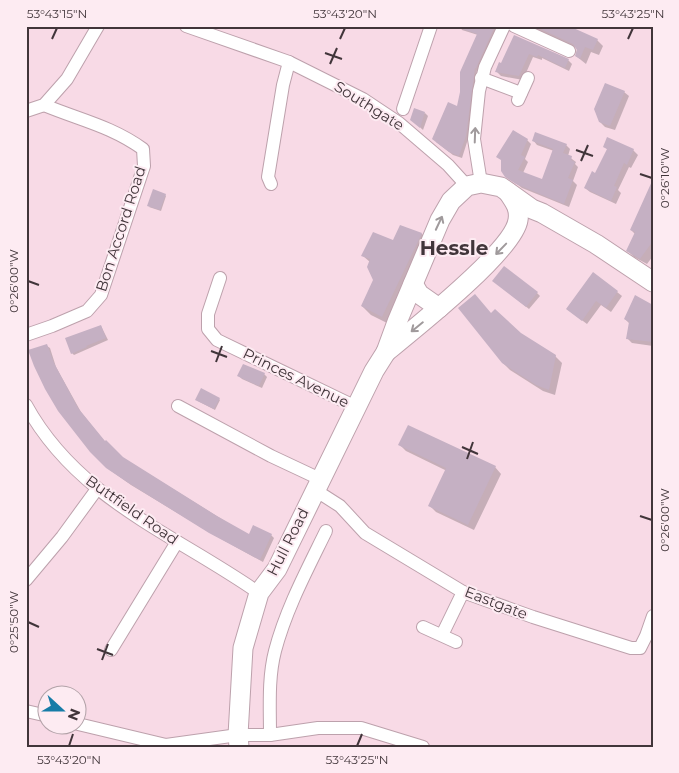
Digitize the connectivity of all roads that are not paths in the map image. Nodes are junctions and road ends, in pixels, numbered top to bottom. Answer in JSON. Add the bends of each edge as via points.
{"nodes":[{"id":1,"x":98,"y":26,"type":"edge"},
{"id":2,"x":186,"y":26,"type":"edge"},
{"id":3,"x":431,"y":26,"type":"edge"},
{"id":4,"x":504,"y":26,"type":"edge"},
{"id":5,"x":514,"y":26,"type":"edge"},
{"id":6,"x":569,"y":51,"type":"dead end"},
{"id":7,"x":290,"y":62,"type":"junction"},
{"id":8,"x":481,"y":78,"type":"junction"},
{"id":9,"x":528,"y":78,"type":"dead end"},
{"id":10,"x":44,"y":105,"type":"junction"},
{"id":11,"x":403,"y":109,"type":"dead end"},
{"id":12,"x":26,"y":111,"type":"edge"},
{"id":13,"x":271,"y":184,"type":"dead end"},
{"id":14,"x":474,"y":184,"type":"junction"},
{"id":15,"x":525,"y":215,"type":"junction"},
{"id":16,"x":220,"y":278,"type":"dead end"},
{"id":17,"x":653,"y":282,"type":"edge"},
{"id":18,"x":413,"y":284,"type":"junction"},
{"id":19,"x":440,"y":308,"type":"junction"},
{"id":20,"x":26,"y":335,"type":"edge"},
{"id":21,"x":386,"y":352,"type":"junction"},
{"id":22,"x":26,"y":405,"type":"edge"},
{"id":23,"x":178,"y":406,"type":"dead end"},
{"id":24,"x":356,"y":407,"type":"junction"},
{"id":25,"x":317,"y":485,"type":"junction"},
{"id":26,"x":97,"y":489,"type":"junction"},
{"id":27,"x":326,"y":530,"type":"dead end"},
{"id":28,"x":177,"y":542,"type":"junction"},
{"id":29,"x":26,"y":580,"type":"edge"},
{"id":30,"x":463,"y":592,"type":"junction"},
{"id":31,"x":260,"y":593,"type":"junction"},
{"id":32,"x":653,"y":616,"type":"edge"},
{"id":33,"x":423,"y":626,"type":"dead end"},
{"id":34,"x":442,"y":635,"type":"junction"},
{"id":35,"x":456,"y":642,"type":"dead end"},
{"id":36,"x":111,"y":650,"type":"dead end"},
{"id":37,"x":88,"y":726,"type":"edge"},
{"id":38,"x":270,"y":735,"type":"junction"},
{"id":39,"x":238,"y":741,"type":"edge"},
{"id":40,"x":422,"y":747,"type":"edge"}],
"edges":[{"from":1,"to":10,"type":"street","via":[[67,79]]},
{"from":2,"to":7,"type":"street","name":"Southgate"},
{"from":3,"to":11,"type":"street"},
{"from":4,"to":8,"type":"street"},
{"from":5,"to":6,"type":"street"},
{"from":7,"to":13,"type":"street","via":[[283,85],[268,177]]},
{"from":7,"to":14,"type":"street","name":"Southgate","via":[[363,99],[399,123]]},
{"from":8,"to":9,"type":"street","via":[[519,97]]},
{"from":14,"to":8,"type":"street","one_way":true,"via":[[474,139]]},
{"from":10,"to":12,"type":"street"},
{"from":10,"to":20,"type":"street","name":"Bon Accord Road","via":[[107,128],[132,141],[143,149],[144,166],[101,294],[87,311]]},
{"from":14,"to":15,"type":"street","via":[[501,187],[508,191]]},
{"from":18,"to":14,"type":"street","one_way":true,"via":[[451,201]]},
{"from":15,"to":17,"type":"street","via":[[542,213]]},
{"from":15,"to":19,"type":"street","one_way":true,"via":[[507,242]]},
{"from":16,"to":24,"type":"street","name":"Princes Avenue","via":[[208,314],[208,329],[216,340]]},
{"from":18,"to":19,"type":"street","via":[[419,294]]},
{"from":18,"to":21,"type":"street"},
{"from":19,"to":21,"type":"street","one_way":true},
{"from":21,"to":24,"type":"street","name":"Hull Road"},
{"from":22,"to":26,"type":"street","name":"Buttfield Road","via":[[60,453]]},
{"from":23,"to":25,"type":"street","name":"Eastgate"},
{"from":24,"to":25,"type":"street","name":"Hull Road"},
{"from":25,"to":30,"type":"street","name":"Eastgate","via":[[365,533]]},
{"from":25,"to":31,"type":"street","name":"Hull Road","via":[[277,569]]},
{"from":26,"to":28,"type":"street","name":"Buttfield Road"},
{"from":26,"to":29,"type":"street"},
{"from":27,"to":38,"type":"street","via":[[286,613],[274,653],[269,692]]},
{"from":28,"to":31,"type":"street","name":"Buttfield Road"},
{"from":28,"to":36,"type":"street"},
{"from":30,"to":32,"type":"street","name":"Eastgate","via":[[631,648],[640,648]]},
{"from":30,"to":34,"type":"street"},
{"from":31,"to":39,"type":"street","name":"Hull Road","via":[[243,648]]},
{"from":33,"to":34,"type":"street"},
{"from":34,"to":35,"type":"street"},
{"from":37,"to":39,"type":"street","via":[[166,745]]},
{"from":38,"to":39,"type":"street"},
{"from":38,"to":40,"type":"street","via":[[318,728],[361,728]]}]}
